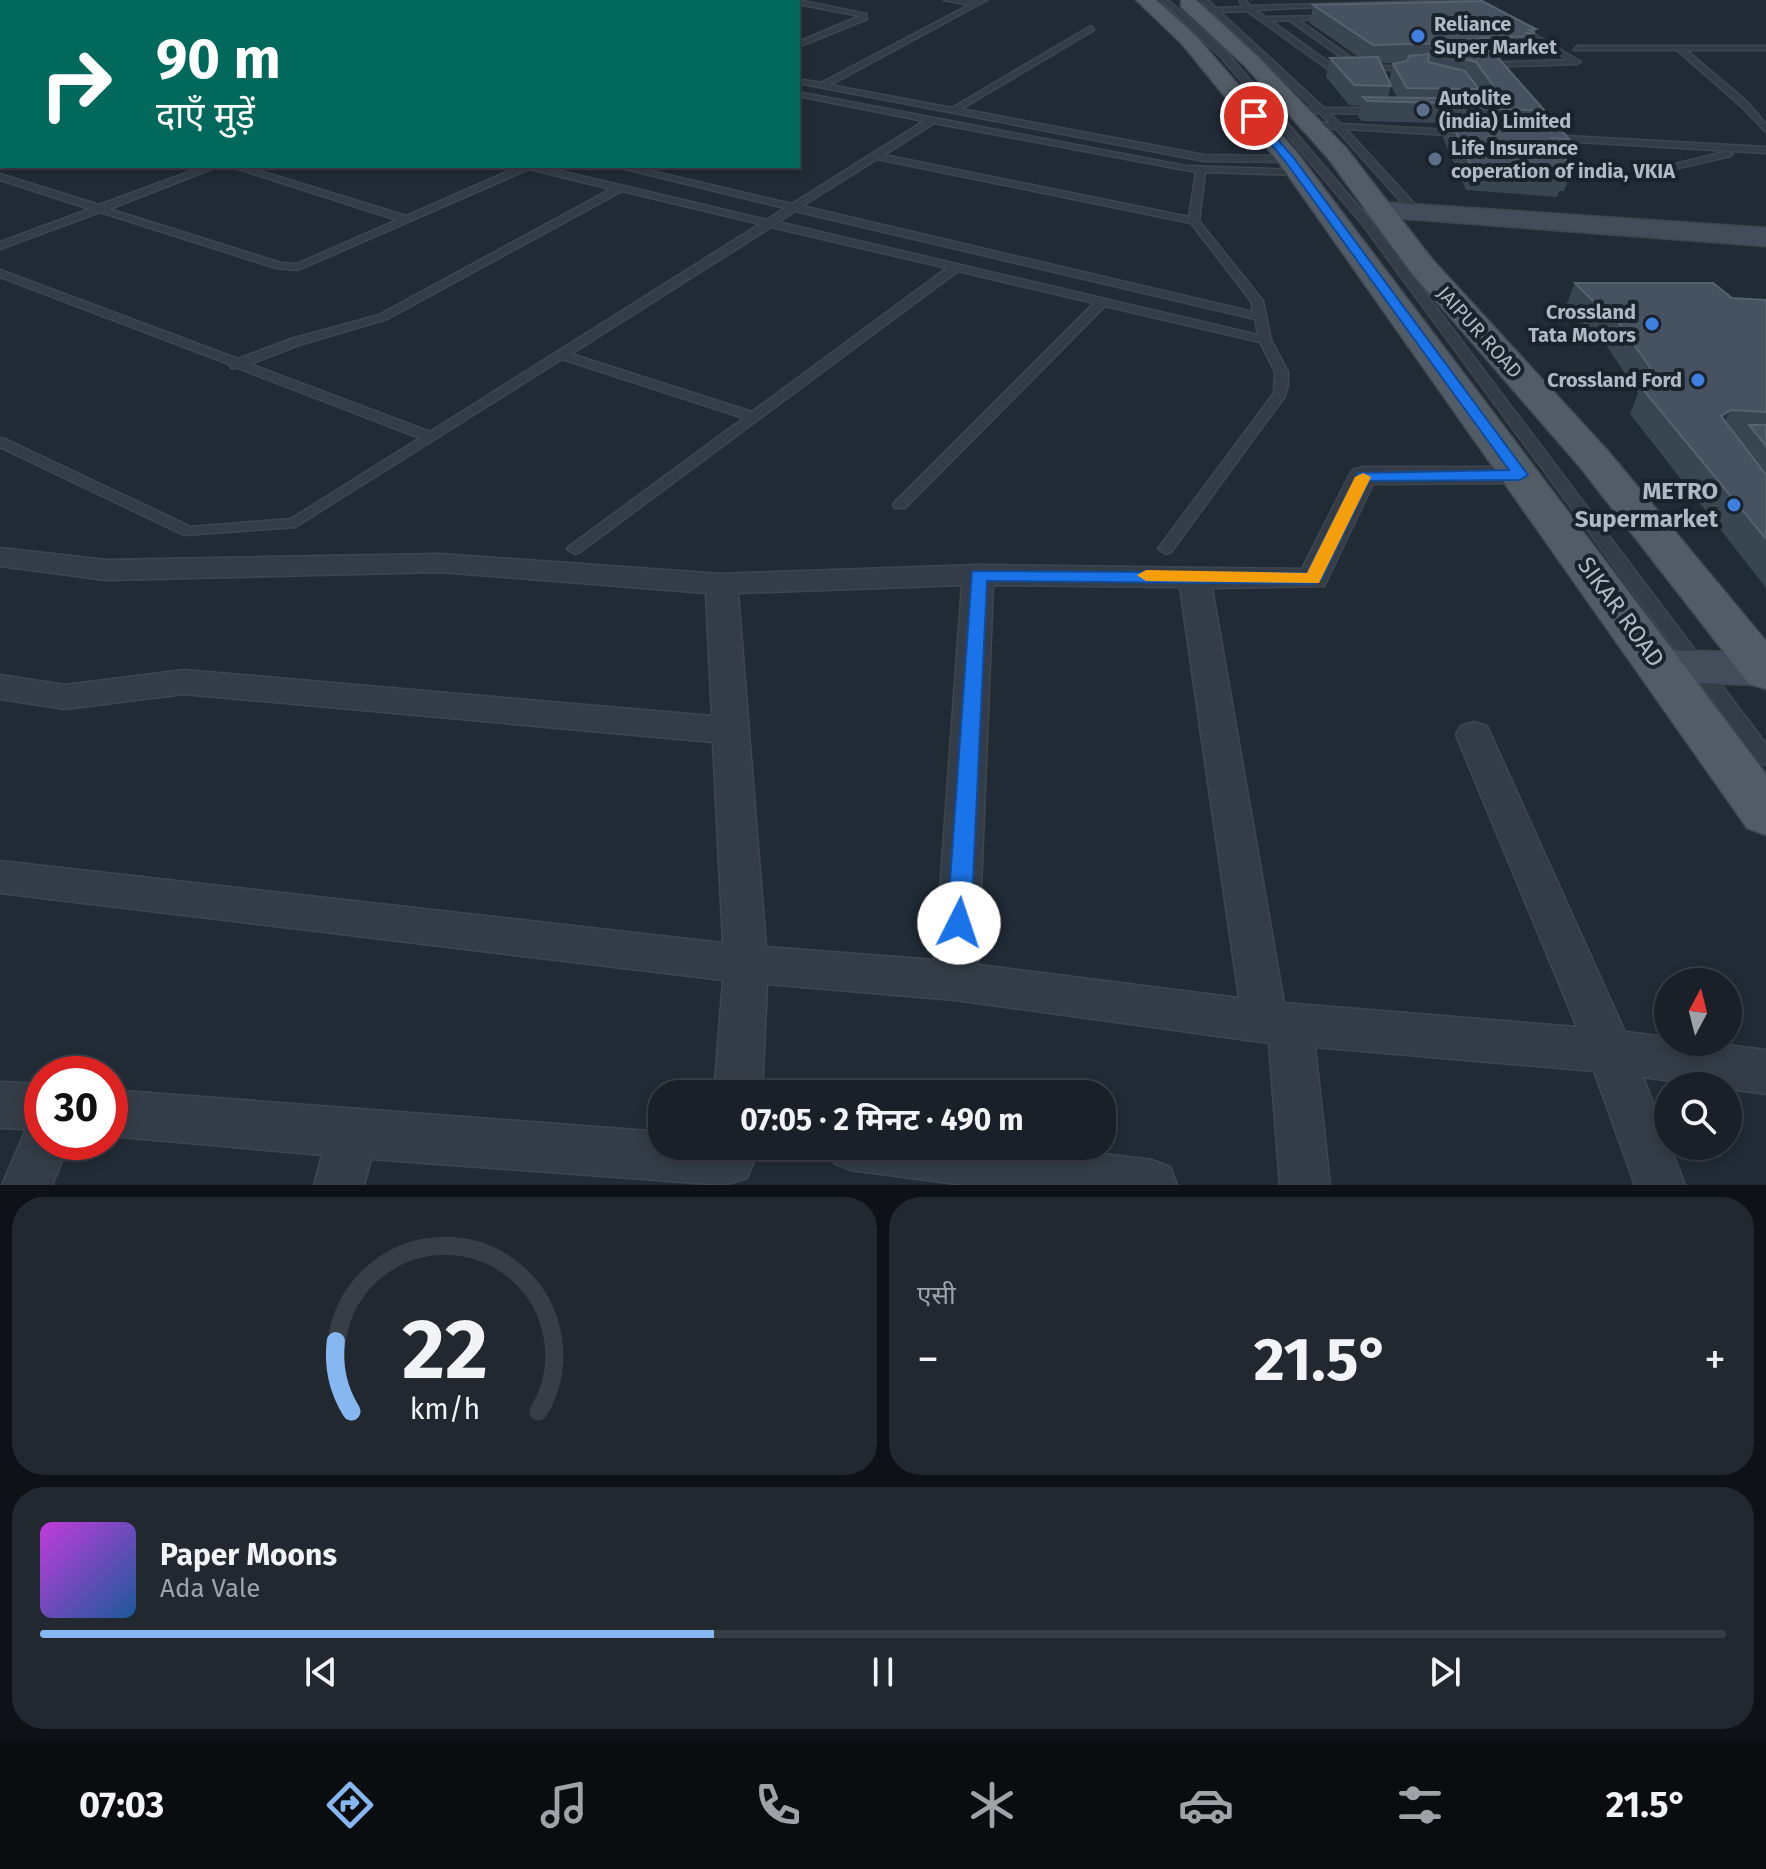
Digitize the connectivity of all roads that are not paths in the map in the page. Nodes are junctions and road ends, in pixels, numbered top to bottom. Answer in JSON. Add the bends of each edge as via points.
{"nodes":[{"id":1,"x":947,"y":0,"type":"edge"},
{"id":2,"x":1145,"y":0,"type":"edge"},
{"id":3,"x":1164,"y":0,"type":"edge"},
{"id":4,"x":1242,"y":0,"type":"edge"},
{"id":5,"x":1467,"y":0,"type":"edge"},
{"id":6,"x":800,"y":2,"type":"edge"},
{"id":7,"x":980,"y":2,"type":"edge"},
{"id":8,"x":1199,"y":5,"type":"edge"},
{"id":9,"x":1478,"y":6,"type":"edge"},
{"id":10,"x":1248,"y":8,"type":"junction"},
{"id":11,"x":1336,"y":17,"type":"edge"},
{"id":12,"x":1290,"y":18,"type":"junction"},
{"id":13,"x":1265,"y":19,"type":"junction"},
{"id":14,"x":1501,"y":19,"type":"edge"},
{"id":15,"x":1091,"y":28,"type":"dead end"},
{"id":16,"x":800,"y":38,"type":"edge"},
{"id":17,"x":809,"y":40,"type":"junction"},
{"id":18,"x":800,"y":44,"type":"edge"},
{"id":19,"x":1577,"y":48,"type":"dead end"},
{"id":20,"x":1679,"y":48,"type":"junction"},
{"id":21,"x":1766,"y":48,"type":"edge"},
{"id":22,"x":1470,"y":65,"type":"edge"},
{"id":23,"x":1363,"y":69,"type":"junction"},
{"id":24,"x":1379,"y":79,"type":"edge"},
{"id":25,"x":800,"y":81,"type":"edge"},
{"id":26,"x":821,"y":85,"type":"junction"},
{"id":27,"x":800,"y":95,"type":"edge"},
{"id":28,"x":800,"y":95,"type":"edge"},
{"id":29,"x":954,"y":110,"type":"junction"},
{"id":30,"x":1397,"y":112,"type":"edge"},
{"id":31,"x":1317,"y":118,"type":"junction"},
{"id":32,"x":932,"y":120,"type":"junction"},
{"id":33,"x":1766,"y":129,"type":"edge"},
{"id":34,"x":1473,"y":133,"type":"edge"},
{"id":35,"x":1535,"y":137,"type":"edge"},
{"id":36,"x":1753,"y":149,"type":"junction"},
{"id":37,"x":1766,"y":150,"type":"edge"},
{"id":38,"x":877,"y":156,"type":"junction"},
{"id":39,"x":1293,"y":166,"type":"junction"},
{"id":40,"x":209,"y":168,"type":"edge"},
{"id":41,"x":240,"y":168,"type":"edge"},
{"id":42,"x":523,"y":168,"type":"edge"},
{"id":43,"x":536,"y":168,"type":"edge"},
{"id":44,"x":627,"y":168,"type":"edge"},
{"id":45,"x":658,"y":168,"type":"edge"},
{"id":46,"x":1201,"y":170,"type":"junction"},
{"id":47,"x":1652,"y":171,"type":"dead end"},
{"id":48,"x":648,"y":173,"type":"junction"},
{"id":49,"x":0,"y":177,"type":"edge"},
{"id":50,"x":619,"y":188,"type":"junction"},
{"id":51,"x":794,"y":207,"type":"junction"},
{"id":52,"x":104,"y":208,"type":"junction"},
{"id":53,"x":1379,"y":210,"type":"junction"},
{"id":54,"x":1416,"y":212,"type":"junction"},
{"id":55,"x":406,"y":219,"type":"junction"},
{"id":56,"x":1194,"y":221,"type":"junction"},
{"id":57,"x":768,"y":224,"type":"junction"},
{"id":58,"x":1766,"y":237,"type":"edge"},
{"id":59,"x":0,"y":246,"type":"edge"},
{"id":60,"x":955,"y":268,"type":"junction"},
{"id":61,"x":0,"y":273,"type":"edge"},
{"id":62,"x":1101,"y":303,"type":"junction"},
{"id":63,"x":1260,"y":317,"type":"junction"},
{"id":64,"x":1264,"y":339,"type":"junction"},
{"id":65,"x":562,"y":355,"type":"junction"},
{"id":66,"x":235,"y":365,"type":"junction"},
{"id":67,"x":752,"y":416,"type":"junction"},
{"id":68,"x":431,"y":437,"type":"junction"},
{"id":69,"x":0,"y":442,"type":"edge"},
{"id":70,"x":1520,"y":475,"type":"junction"},
{"id":71,"x":900,"y":505,"type":"dead end"},
{"id":72,"x":575,"y":549,"type":"dead end"},
{"id":73,"x":1166,"y":549,"type":"dead end"},
{"id":74,"x":0,"y":557,"type":"edge"},
{"id":75,"x":978,"y":575,"type":"junction"},
{"id":76,"x":1194,"y":576,"type":"junction"},
{"id":77,"x":721,"y":584,"type":"junction"},
{"id":78,"x":1679,"y":666,"type":"junction"},
{"id":79,"x":1765,"y":670,"type":"edge"},
{"id":80,"x":0,"y":687,"type":"edge"},
{"id":81,"x":732,"y":731,"type":"junction"},
{"id":82,"x":1474,"y":735,"type":"dead end"},
{"id":83,"x":1766,"y":758,"type":"edge"},
{"id":84,"x":1766,"y":814,"type":"edge"},
{"id":85,"x":0,"y":877,"type":"edge"},
{"id":86,"x":746,"y":964,"type":"junction"},
{"id":87,"x":955,"y":981,"type":"junction"},
{"id":88,"x":1278,"y":1022,"type":"junction"},
{"id":89,"x":1610,"y":1051,"type":"junction"},
{"id":90,"x":1766,"y":1072,"type":"edge"},
{"id":91,"x":739,"y":1080,"type":"edge"},
{"id":92,"x":0,"y":1105,"type":"edge"},
{"id":93,"x":24,"y":1106,"type":"edge"},
{"id":94,"x":128,"y":1115,"type":"edge"},
{"id":95,"x":353,"y":1134,"type":"junction"},
{"id":96,"x":37,"y":1160,"type":"edge"},
{"id":97,"x":959,"y":1160,"type":"edge"},
{"id":98,"x":730,"y":1164,"type":"edge"},
{"id":99,"x":27,"y":1185,"type":"edge"},
{"id":100,"x":339,"y":1185,"type":"edge"},
{"id":101,"x":1152,"y":1185,"type":"edge"},
{"id":102,"x":1305,"y":1185,"type":"edge"},
{"id":103,"x":1660,"y":1185,"type":"edge"}],
"edges":[{"from":1,"to":7,"type":"lane"},
{"from":2,"to":39,"type":"main road","name":"SIKAR ROAD","via":[[1189,40]]},
{"from":3,"to":78,"type":"lane","via":[[1224,55],[1367,223]]},
{"from":4,"to":10,"type":"lane"},
{"from":5,"to":9,"type":"lane"},
{"from":5,"to":10,"type":"lane"},
{"from":6,"to":17,"type":"lane","via":[[864,15]]},
{"from":7,"to":26,"type":"lane"},
{"from":8,"to":10,"type":"lane"},
{"from":8,"to":31,"type":"main road","name":"JAIPUR ROAD","via":[[1252,62]]},
{"from":10,"to":13,"type":"lane"},
{"from":11,"to":12,"type":"lane"},
{"from":12,"to":13,"type":"lane"},
{"from":12,"to":23,"type":"lane"},
{"from":13,"to":23,"type":"lane","via":[[1335,70]]},
{"from":14,"to":22,"type":"lane","via":[[1577,62]]},
{"from":15,"to":29,"type":"lane"},
{"from":16,"to":17,"type":"lane"},
{"from":17,"to":18,"type":"lane"},
{"from":19,"to":20,"type":"lane"},
{"from":20,"to":21,"type":"lane"},
{"from":20,"to":33,"type":"lane"},
{"from":23,"to":24,"type":"lane","via":[[1421,71]]},
{"from":25,"to":26,"type":"lane"},
{"from":26,"to":27,"type":"lane"},
{"from":26,"to":29,"type":"lane"},
{"from":28,"to":32,"type":"lane"},
{"from":29,"to":39,"type":"lane","via":[[1204,158]]},
{"from":30,"to":31,"type":"lane"},
{"from":31,"to":34,"type":"lane"},
{"from":31,"to":53,"type":"main road","name":"JAIPUR ROAD"},
{"from":31,"to":54,"type":"lane"},
{"from":32,"to":38,"type":"lane"},
{"from":32,"to":46,"type":"lane"},
{"from":35,"to":36,"type":"lane"},
{"from":36,"to":37,"type":"lane"},
{"from":36,"to":47,"type":"lane"},
{"from":38,"to":51,"type":"lane"},
{"from":38,"to":56,"type":"lane"},
{"from":39,"to":46,"type":"lane"},
{"from":39,"to":70,"type":"main road","name":"SIKAR ROAD"},
{"from":40,"to":52,"type":"lane"},
{"from":41,"to":55,"type":"lane"},
{"from":42,"to":55,"type":"lane"},
{"from":43,"to":50,"type":"lane"},
{"from":44,"to":48,"type":"lane"},
{"from":45,"to":48,"type":"lane"},
{"from":46,"to":56,"type":"lane"},
{"from":48,"to":50,"type":"lane"},
{"from":48,"to":51,"type":"lane"},
{"from":49,"to":52,"type":"lane"},
{"from":50,"to":57,"type":"lane"},
{"from":50,"to":66,"type":"lane","via":[[383,317]]},
{"from":51,"to":57,"type":"lane"},
{"from":51,"to":63,"type":"lane"},
{"from":52,"to":55,"type":"lane","via":[[291,268]]},
{"from":52,"to":59,"type":"lane"},
{"from":53,"to":54,"type":"street"},
{"from":53,"to":79,"type":"main road","name":"JAIPUR ROAD","via":[[1421,265],[1594,459]]},
{"from":54,"to":58,"type":"street"},
{"from":56,"to":63,"type":"lane","via":[[1257,301]]},
{"from":57,"to":60,"type":"lane"},
{"from":57,"to":65,"type":"lane"},
{"from":60,"to":62,"type":"lane"},
{"from":60,"to":67,"type":"lane"},
{"from":61,"to":66,"type":"lane"},
{"from":62,"to":64,"type":"lane"},
{"from":62,"to":71,"type":"lane"},
{"from":63,"to":64,"type":"lane"},
{"from":64,"to":73,"type":"lane","via":[[1285,381],[1280,393]]},
{"from":65,"to":67,"type":"lane"},
{"from":65,"to":68,"type":"lane"},
{"from":66,"to":68,"type":"lane"},
{"from":67,"to":72,"type":"lane"},
{"from":68,"to":69,"type":"lane","via":[[295,523],[189,532]]},
{"from":70,"to":76,"type":"street","via":[[1363,476],[1313,579]]},
{"from":70,"to":78,"type":"main road","name":"SIKAR ROAD"},
{"from":74,"to":77,"type":"street","via":[[106,570],[440,563]]},
{"from":75,"to":76,"type":"street"},
{"from":75,"to":77,"type":"street"},
{"from":75,"to":87,"type":"street"},
{"from":76,"to":88,"type":"street"},
{"from":77,"to":81,"type":"street"},
{"from":78,"to":79,"type":"street"},
{"from":78,"to":83,"type":"lane"},
{"from":78,"to":84,"type":"main road","name":"SIKAR ROAD"},
{"from":80,"to":81,"type":"street","via":[[65,697],[184,682]]},
{"from":81,"to":86,"type":"street"},
{"from":82,"to":89,"type":"street"},
{"from":85,"to":86,"type":"street"},
{"from":86,"to":87,"type":"street"},
{"from":86,"to":91,"type":"street"},
{"from":87,"to":88,"type":"street"},
{"from":88,"to":89,"type":"street"},
{"from":88,"to":102,"type":"street"},
{"from":89,"to":90,"type":"street"},
{"from":89,"to":103,"type":"street"},
{"from":92,"to":93,"type":"street"},
{"from":94,"to":95,"type":"street"},
{"from":95,"to":98,"type":"street"},
{"from":95,"to":100,"type":"street"},
{"from":96,"to":99,"type":"street"},
{"from":97,"to":101,"type":"street"}]}
